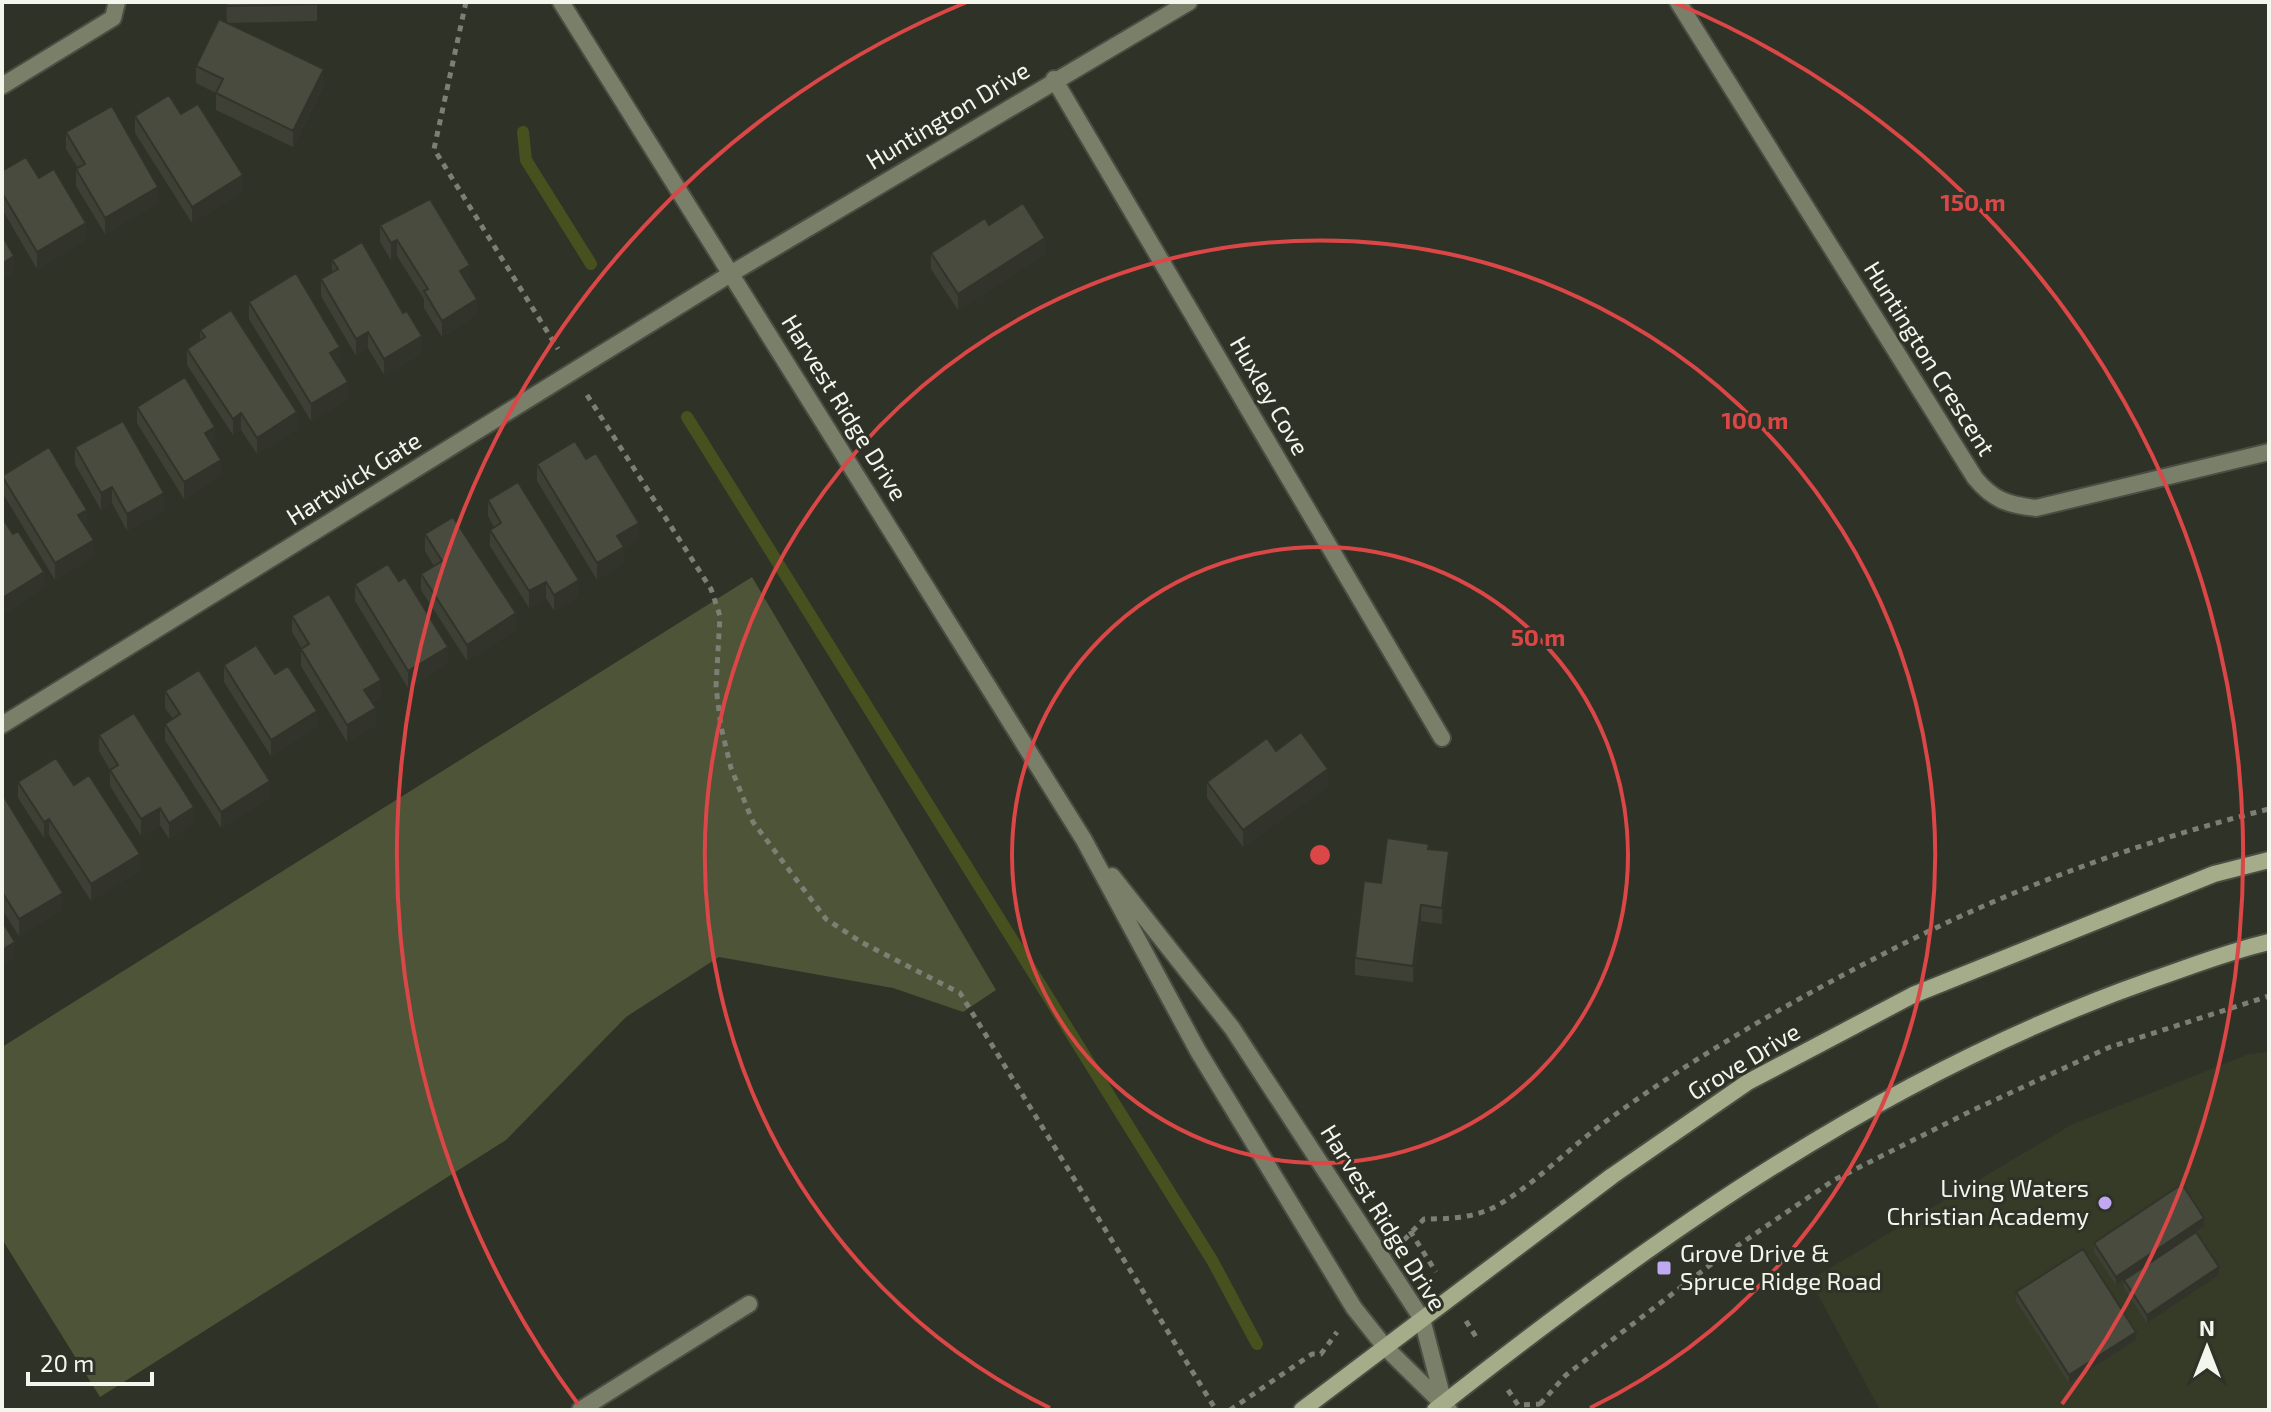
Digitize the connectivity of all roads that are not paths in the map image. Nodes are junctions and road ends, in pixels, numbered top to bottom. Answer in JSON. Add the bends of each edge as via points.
{"nodes":[{"id":1,"x":117,"y":2,"type":"edge"},
{"id":2,"x":561,"y":2,"type":"edge"},
{"id":3,"x":1189,"y":2,"type":"edge"},
{"id":4,"x":1678,"y":2,"type":"edge"},
{"id":5,"x":1054,"y":79,"type":"junction"},
{"id":6,"x":2,"y":86,"type":"edge"},
{"id":7,"x":732,"y":273,"type":"junction"},
{"id":8,"x":2269,"y":452,"type":"edge"},
{"id":9,"x":2,"y":725,"type":"edge"},
{"id":10,"x":1442,"y":738,"type":"dead end"},
{"id":11,"x":1084,"y":840,"type":"junction"},
{"id":12,"x":2269,"y":860,"type":"edge"},
{"id":13,"x":2269,"y":942,"type":"edge"},
{"id":14,"x":749,"y":1304,"type":"dead end"},
{"id":15,"x":1422,"y":1319,"type":"junction"},
{"id":16,"x":1385,"y":1347,"type":"junction"},
{"id":17,"x":1443,"y":1408,"type":"edge"},
{"id":18,"x":580,"y":1410,"type":"edge"},
{"id":19,"x":1302,"y":1410,"type":"edge"}],
"edges":[{"from":1,"to":6,"type":"street","via":[[113,18]]},
{"from":2,"to":7,"type":"street","name":"Harvest Ridge Drive"},
{"from":3,"to":5,"type":"street","name":"Huntington Drive"},
{"from":4,"to":8,"type":"street","name":"Huntington Crescent","via":[[1990,496],[2036,508]]},
{"from":5,"to":7,"type":"street","name":"Huntington Drive"},
{"from":5,"to":10,"type":"street","name":"Huxley Cove"},
{"from":7,"to":9,"type":"street","name":"Hartwick Gate"},
{"from":7,"to":11,"type":"street","name":"Harvest Ridge Drive"},
{"from":11,"to":15,"type":"street","name":"Harvest Ridge Drive","via":[[1232,1028]]},
{"from":11,"to":16,"type":"street","name":"Harvest Ridge Drive","via":[[1198,1051],[1354,1308]]},
{"from":12,"to":15,"type":"main road","name":"Grove Drive","via":[[2214,874],[1913,995],[1748,1082]]},
{"from":13,"to":17,"type":"main road","via":[[2103,997],[1947,1064],[1804,1146],[1649,1248]]},
{"from":14,"to":18,"type":"street"},
{"from":15,"to":16,"type":"main road","name":"Grove Drive"},
{"from":15,"to":17,"type":"street","name":"Harvest Ridge Drive"},
{"from":16,"to":17,"type":"street","name":"Harvest Ridge Drive"},
{"from":16,"to":19,"type":"main road","name":"Grove Drive"}]}
